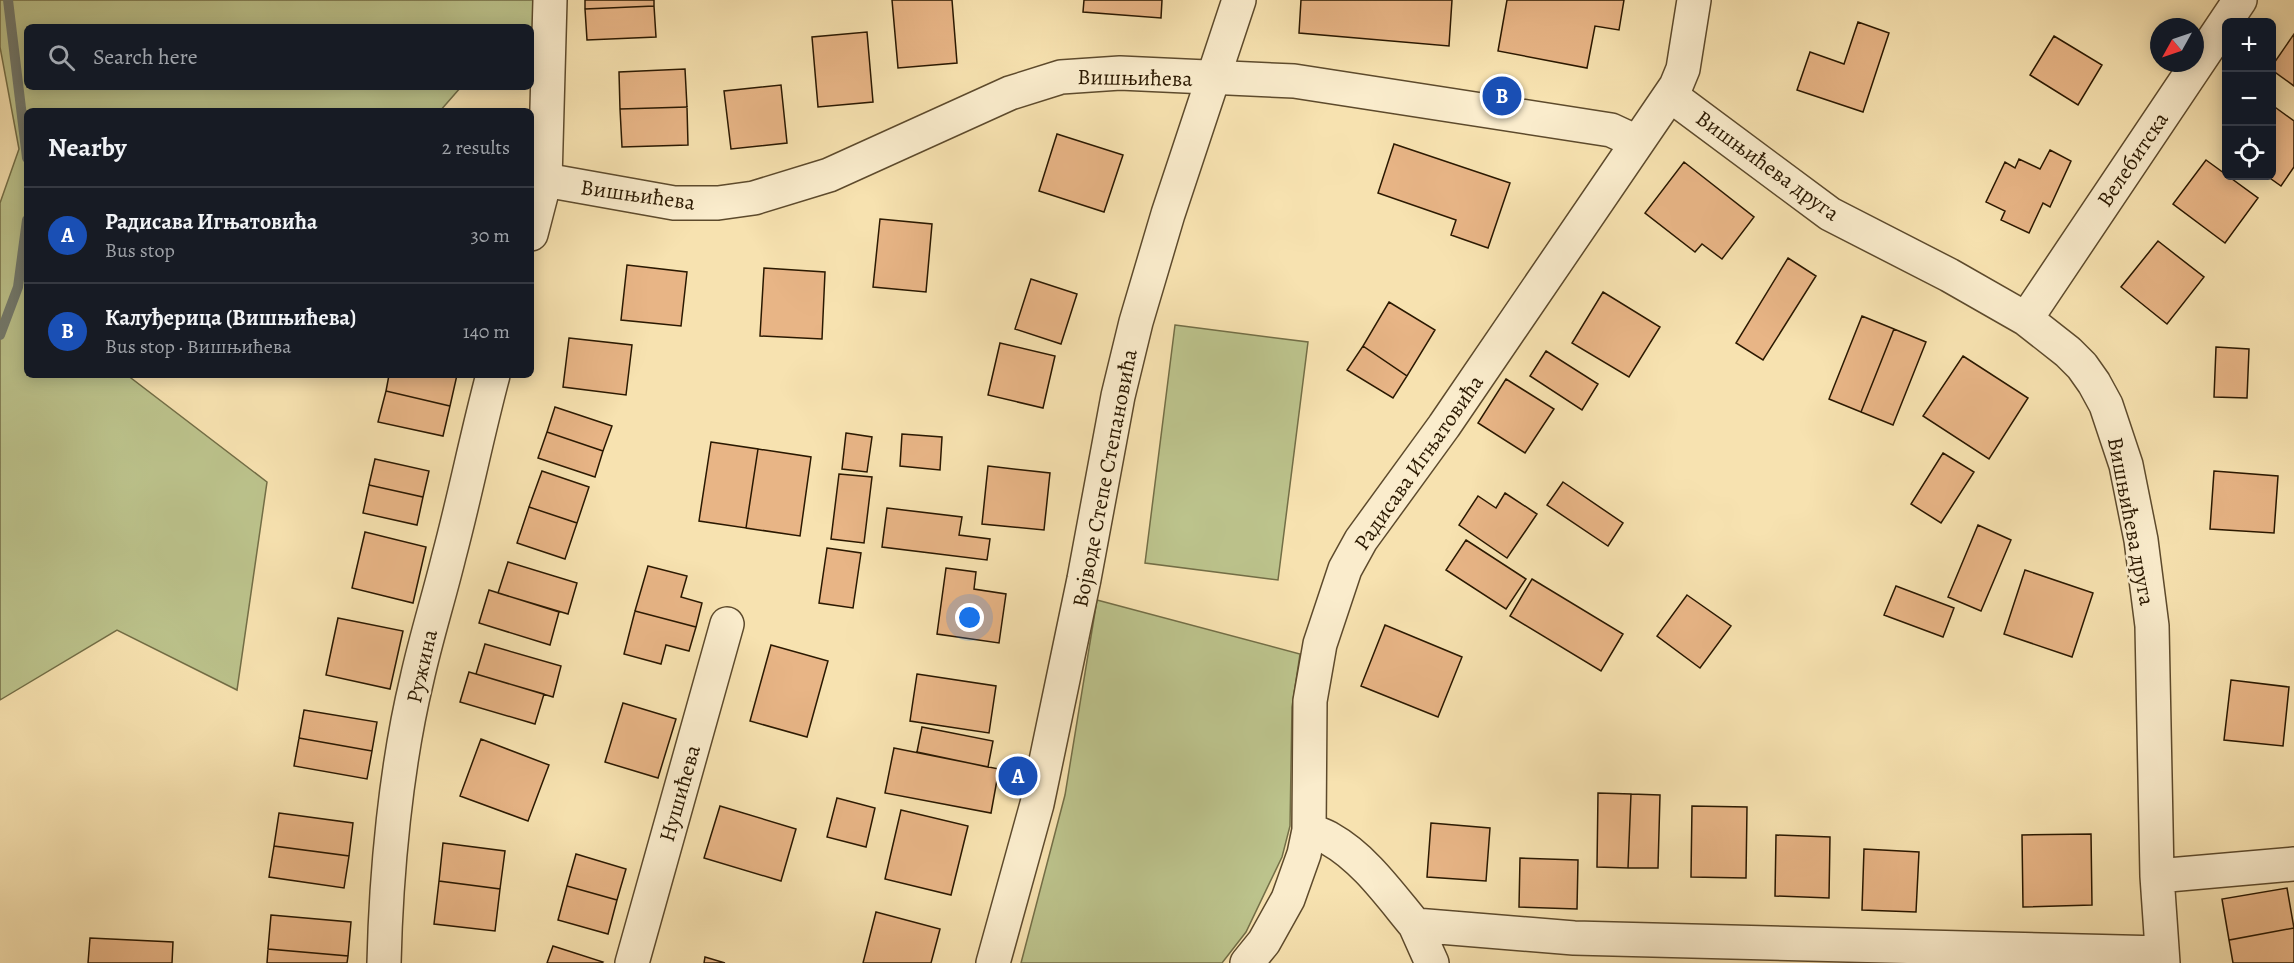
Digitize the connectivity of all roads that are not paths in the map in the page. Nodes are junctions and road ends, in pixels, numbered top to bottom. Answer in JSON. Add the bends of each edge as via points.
{"nodes":[{"id":1,"x":550,"y":0,"type":"edge"},
{"id":2,"x":1239,"y":0,"type":"edge"},
{"id":3,"x":1694,"y":0,"type":"edge"},
{"id":4,"x":2240,"y":0,"type":"edge"},
{"id":5,"x":1212,"y":78,"type":"junction"},
{"id":6,"x":1670,"y":95,"type":"junction"},
{"id":7,"x":1637,"y":142,"type":"junction"},
{"id":8,"x":545,"y":180,"type":"junction"},
{"id":9,"x":534,"y":222,"type":"edge"},
{"id":10,"x":2026,"y":319,"type":"junction"},
{"id":11,"x":492,"y":378,"type":"edge"},
{"id":12,"x":727,"y":624,"type":"dead end"},
{"id":13,"x":1309,"y":830,"type":"junction"},
{"id":14,"x":2294,"y":864,"type":"edge"},
{"id":15,"x":2157,"y":876,"type":"junction"},
{"id":16,"x":1415,"y":925,"type":"junction"},
{"id":17,"x":2162,"y":958,"type":"edge"},
{"id":18,"x":384,"y":963,"type":"edge"},
{"id":19,"x":632,"y":963,"type":"edge"},
{"id":20,"x":993,"y":963,"type":"edge"},
{"id":21,"x":1247,"y":963,"type":"edge"},
{"id":22,"x":1432,"y":963,"type":"edge"}],
"edges":[{"from":1,"to":8,"type":"street"},
{"from":2,"to":5,"type":"street","name":"Војводе Степе Степановића"},
{"from":3,"to":6,"type":"street","name":"Радисава Игњатовића","via":[[1683,69]]},
{"from":4,"to":10,"type":"street","name":"Велебитска"},
{"from":5,"to":7,"type":"street","name":"Вишњићева","via":[[1294,81],[1611,130]]},
{"from":5,"to":8,"type":"street","name":"Вишњићева","via":[[1120,73],[1061,77],[1010,93],[830,175],[754,198],[674,203]]},
{"from":5,"to":20,"type":"street","name":"Војводе Степе Степановића","via":[[1136,322],[1037,804]]},
{"from":6,"to":7,"type":"street","name":"Радисава Игњатовића"},
{"from":6,"to":10,"type":"street","name":"Вишњићева друга","via":[[1830,214]]},
{"from":7,"to":13,"type":"street","name":"Радисава Игњатовића","via":[[1444,426],[1361,540],[1345,569],[1320,644],[1310,701]]},
{"from":8,"to":9,"type":"street"},
{"from":10,"to":15,"type":"street","name":"Вишњићева друга","via":[[2068,352],[2094,383],[2106,405],[2126,465],[2152,626]]},
{"from":11,"to":18,"type":"street","name":"Ружина","via":[[416,680],[394,823]]},
{"from":12,"to":19,"type":"street","name":"Нушићева"},
{"from":13,"to":16,"type":"street","via":[[1345,849]]},
{"from":13,"to":21,"type":"street","name":"Радисава Игњатовића","via":[[1288,899]]},
{"from":14,"to":15,"type":"street"},
{"from":15,"to":17,"type":"street","name":"Вишњићева друга"},
{"from":16,"to":17,"type":"street","via":[[1574,938]]},
{"from":16,"to":22,"type":"street"}]}
